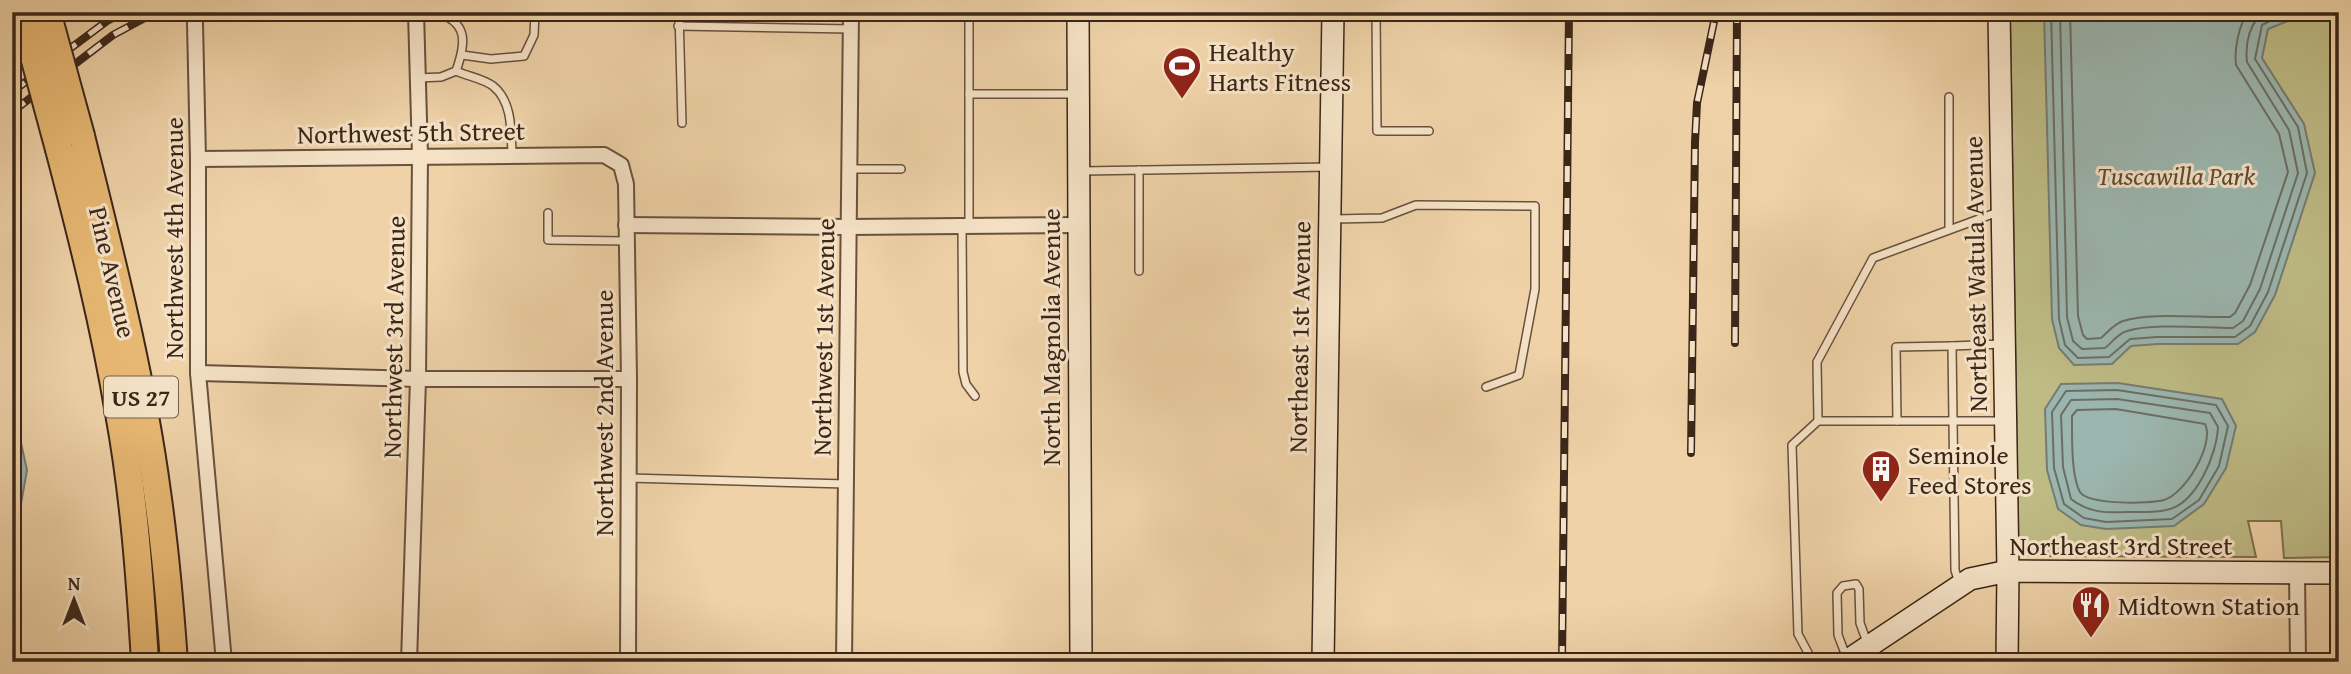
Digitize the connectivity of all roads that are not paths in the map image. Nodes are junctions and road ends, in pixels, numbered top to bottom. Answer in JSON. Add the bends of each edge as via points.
{"nodes":[{"id":1,"x":22,"y":12,"type":"edge"},
{"id":2,"x":47,"y":12,"type":"edge"},
{"id":3,"x":416,"y":12,"type":"edge"},
{"id":4,"x":435,"y":12,"type":"edge"},
{"id":5,"x":535,"y":12,"type":"edge"},
{"id":6,"x":679,"y":12,"type":"edge"},
{"id":7,"x":851,"y":12,"type":"edge"},
{"id":8,"x":969,"y":12,"type":"edge"},
{"id":9,"x":1078,"y":12,"type":"edge"},
{"id":10,"x":1333,"y":12,"type":"edge"},
{"id":11,"x":1376,"y":12,"type":"edge"},
{"id":12,"x":1999,"y":12,"type":"edge"},
{"id":13,"x":195,"y":23,"type":"dead end"},
{"id":14,"x":678,"y":26,"type":"junction"},
{"id":15,"x":851,"y":29,"type":"junction"},
{"id":16,"x":462,"y":55,"type":"junction"},
{"id":17,"x":456,"y":71,"type":"junction"},
{"id":18,"x":418,"y":78,"type":"junction"},
{"id":19,"x":969,"y":94,"type":"junction"},
{"id":20,"x":1078,"y":94,"type":"junction"},
{"id":21,"x":1949,"y":97,"type":"dead end"},
{"id":22,"x":682,"y":122,"type":"dead end"},
{"id":23,"x":1429,"y":131,"type":"dead end"},
{"id":24,"x":70,"y":143,"type":"junction"},
{"id":25,"x":420,"y":156,"type":"junction"},
{"id":26,"x":512,"y":156,"type":"junction"},
{"id":27,"x":198,"y":159,"type":"junction"},
{"id":28,"x":621,"y":165,"type":"joint"},
{"id":29,"x":1330,"y":167,"type":"junction"},
{"id":30,"x":849,"y":169,"type":"junction"},
{"id":31,"x":901,"y":169,"type":"dead end"},
{"id":32,"x":1139,"y":170,"type":"junction"},
{"id":33,"x":1077,"y":171,"type":"junction"},
{"id":34,"x":2002,"y":211,"type":"junction"},
{"id":35,"x":548,"y":213,"type":"dead end"},
{"id":36,"x":1329,"y":219,"type":"junction"},
{"id":37,"x":626,"y":225,"type":"junction"},
{"id":38,"x":1077,"y":225,"type":"junction"},
{"id":39,"x":966,"y":227,"type":"junction"},
{"id":40,"x":848,"y":228,"type":"junction"},
{"id":41,"x":1949,"y":229,"type":"junction"},
{"id":42,"x":627,"y":241,"type":"junction"},
{"id":43,"x":1139,"y":271,"type":"dead end"},
{"id":44,"x":2004,"y":344,"type":"junction"},
{"id":45,"x":1952,"y":346,"type":"junction"},
{"id":46,"x":198,"y":373,"type":"junction"},
{"id":47,"x":418,"y":379,"type":"junction"},
{"id":48,"x":629,"y":379,"type":"junction"},
{"id":49,"x":1486,"y":387,"type":"dead end"},
{"id":50,"x":975,"y":397,"type":"dead end"},
{"id":51,"x":1953,"y":420,"type":"junction"},
{"id":52,"x":1818,"y":421,"type":"junction"},
{"id":53,"x":1897,"y":421,"type":"junction"},
{"id":54,"x":2005,"y":421,"type":"junction"},
{"id":55,"x":629,"y":478,"type":"junction"},
{"id":56,"x":846,"y":484,"type":"junction"},
{"id":57,"x":2008,"y":571,"type":"junction"},
{"id":58,"x":2297,"y":573,"type":"junction"},
{"id":59,"x":2339,"y":573,"type":"edge"},
{"id":60,"x":1960,"y":586,"type":"junction"},
{"id":61,"x":1868,"y":646,"type":"junction"},
{"id":62,"x":1846,"y":661,"type":"edge"},
{"id":63,"x":145,"y":662,"type":"edge"},
{"id":64,"x":174,"y":662,"type":"edge"},
{"id":65,"x":224,"y":662,"type":"edge"},
{"id":66,"x":409,"y":662,"type":"edge"},
{"id":67,"x":628,"y":662,"type":"edge"},
{"id":68,"x":844,"y":662,"type":"edge"},
{"id":69,"x":1081,"y":662,"type":"edge"},
{"id":70,"x":1323,"y":662,"type":"edge"},
{"id":71,"x":1813,"y":662,"type":"edge"},
{"id":72,"x":2007,"y":662,"type":"edge"},
{"id":73,"x":2298,"y":662,"type":"edge"}],
"edges":[{"from":1,"to":24,"type":"highway","name":"Pine Avenue","number":"US 27","bridge":true},
{"from":2,"to":24,"type":"highway","name":"Pine Avenue","number":"US 27","bridge":true},
{"from":3,"to":18,"type":"street","name":"Northwest 3rd Avenue"},
{"from":4,"to":16,"type":"lane","via":[[460,26]]},
{"from":5,"to":16,"type":"lane","via":[[534,35],[524,56],[491,59]]},
{"from":6,"to":14,"type":"lane"},
{"from":7,"to":15,"type":"street","name":"Northwest 1st Avenue"},
{"from":8,"to":19,"type":"lane"},
{"from":9,"to":20,"type":"main road","name":"North Magnolia Avenue"},
{"from":10,"to":29,"type":"main road","name":"Northeast 1st Avenue"},
{"from":11,"to":23,"type":"lane","via":[[1377,131]]},
{"from":12,"to":34,"type":"main road","name":"Northeast Watula Avenue"},
{"from":13,"to":27,"type":"street","name":"Northwest 4th Avenue"},
{"from":14,"to":15,"type":"lane"},
{"from":14,"to":22,"type":"lane"},
{"from":15,"to":30,"type":"street","name":"Northwest 1st Avenue"},
{"from":16,"to":17,"type":"lane"},
{"from":17,"to":18,"type":"lane"},
{"from":17,"to":26,"type":"lane","via":[[492,86],[506,103]]},
{"from":18,"to":25,"type":"street","name":"Northwest 3rd Avenue"},
{"from":19,"to":20,"type":"lane"},
{"from":19,"to":39,"type":"lane"},
{"from":20,"to":33,"type":"main road","name":"North Magnolia Avenue"},
{"from":21,"to":41,"type":"lane"},
{"from":24,"to":63,"type":"highway","name":"Pine Avenue","number":"US 27","via":[[82,236],[120,415]]},
{"from":24,"to":64,"type":"highway","name":"Pine Avenue","number":"US 27","via":[[126,321],[157,490]]},
{"from":25,"to":26,"type":"street","name":"Northwest 5th Street"},
{"from":25,"to":27,"type":"street","name":"Northwest 5th Street"},
{"from":25,"to":47,"type":"street","name":"Northwest 3rd Avenue"},
{"from":26,"to":28,"type":"street","name":"Northwest 5th Street","via":[[604,155]]},
{"from":27,"to":46,"type":"street","name":"Northwest 4th Avenue"},
{"from":28,"to":37,"type":"street","name":"Northwest 2nd Avenue"},
{"from":29,"to":32,"type":"lane"},
{"from":29,"to":36,"type":"main road","name":"Northeast 1st Avenue"},
{"from":30,"to":31,"type":"lane"},
{"from":30,"to":40,"type":"street","name":"Northwest 1st Avenue"},
{"from":32,"to":33,"type":"lane"},
{"from":32,"to":43,"type":"lane"},
{"from":33,"to":38,"type":"main road","name":"North Magnolia Avenue"},
{"from":34,"to":41,"type":"lane"},
{"from":34,"to":44,"type":"main road","name":"Northeast Watula Avenue"},
{"from":35,"to":42,"type":"lane","via":[[548,240]]},
{"from":36,"to":49,"type":"lane","via":[[1382,218],[1416,205],[1535,206],[1535,289],[1519,374]]},
{"from":36,"to":70,"type":"main road","name":"Northeast 1st Avenue"},
{"from":37,"to":40,"type":"street"},
{"from":37,"to":42,"type":"street","name":"Northwest 2nd Avenue"},
{"from":38,"to":39,"type":"street"},
{"from":38,"to":69,"type":"main road","name":"North Magnolia Avenue"},
{"from":39,"to":40,"type":"street"},
{"from":39,"to":50,"type":"lane","via":[[963,372]]},
{"from":40,"to":56,"type":"street","name":"Northwest 1st Avenue"},
{"from":41,"to":52,"type":"lane","via":[[1873,258],[1816,362]]},
{"from":42,"to":48,"type":"street","name":"Northwest 2nd Avenue"},
{"from":44,"to":45,"type":"lane"},
{"from":44,"to":54,"type":"main road","name":"Northeast Watula Avenue"},
{"from":45,"to":51,"type":"lane"},
{"from":45,"to":53,"type":"lane","via":[[1896,347]]},
{"from":46,"to":47,"type":"street"},
{"from":46,"to":65,"type":"street","name":"Northwest 4th Avenue"},
{"from":47,"to":48,"type":"street"},
{"from":47,"to":66,"type":"street","name":"Northwest 3rd Avenue"},
{"from":48,"to":55,"type":"street","name":"Northwest 2nd Avenue"},
{"from":51,"to":53,"type":"lane"},
{"from":51,"to":54,"type":"lane"},
{"from":51,"to":60,"type":"lane","via":[[1955,570]]},
{"from":52,"to":53,"type":"lane"},
{"from":52,"to":71,"type":"lane","via":[[1792,445],[1798,634]]},
{"from":54,"to":57,"type":"main road","name":"Northeast Watula Avenue"},
{"from":55,"to":56,"type":"lane"},
{"from":55,"to":67,"type":"street","name":"Northwest 2nd Avenue"},
{"from":56,"to":68,"type":"street","name":"Northwest 1st Avenue"},
{"from":57,"to":58,"type":"main road","name":"Northeast 3rd Street"},
{"from":57,"to":60,"type":"main road","name":"Northeast 3rd Street","via":[[1970,579]]},
{"from":57,"to":72,"type":"main road","name":"Northeast Watula Avenue"},
{"from":58,"to":59,"type":"main road","name":"Northeast 3rd Street"},
{"from":58,"to":73,"type":"street"},
{"from":60,"to":61,"type":"main road","name":"Northeast 3rd Street"},
{"from":61,"to":62,"type":"main road","name":"Northeast 3rd Street"},
{"from":61,"to":62,"type":"lane","via":[[1860,623],[1859,589],[1856,584],[1843,586],[1837,593],[1838,635]]}]}
